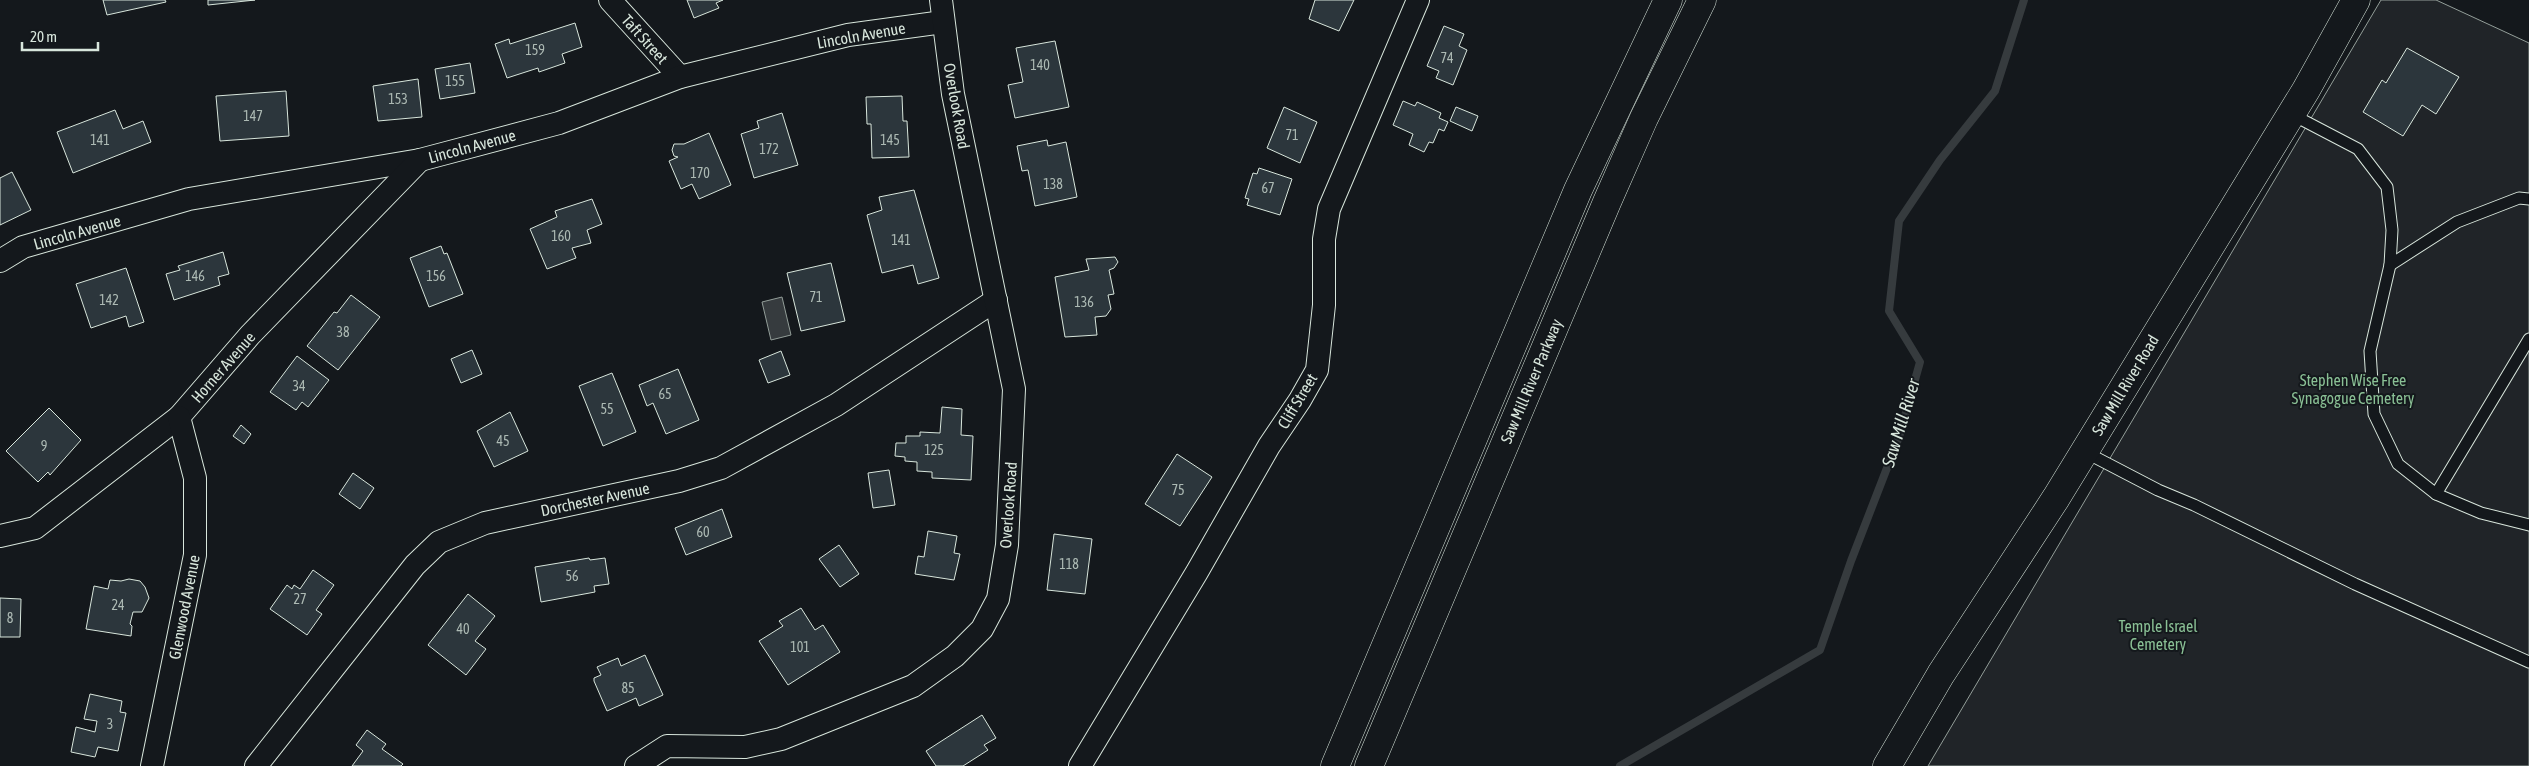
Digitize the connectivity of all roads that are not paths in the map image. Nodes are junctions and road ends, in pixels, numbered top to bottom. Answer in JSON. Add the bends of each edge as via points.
{"nodes":[{"id":1,"x":610,"y":0,"type":"edge"},
{"id":2,"x":1418,"y":0,"type":"edge"},
{"id":3,"x":1668,"y":0,"type":"edge"},
{"id":4,"x":1702,"y":0,"type":"edge"},
{"id":5,"x":2356,"y":0,"type":"edge"},
{"id":6,"x":942,"y":11,"type":"edge"},
{"id":7,"x":680,"y":77,"type":"junction"},
{"id":8,"x":2291,"y":114,"type":"junction"},
{"id":9,"x":420,"y":160,"type":"junction"},
{"id":10,"x":2529,"y":199,"type":"edge"},
{"id":11,"x":0,"y":261,"type":"edge"},
{"id":12,"x":2390,"y":265,"type":"junction"},
{"id":13,"x":996,"y":300,"type":"junction"},
{"id":14,"x":2529,"y":339,"type":"edge"},
{"id":15,"x":179,"y":417,"type":"junction"},
{"id":16,"x":2085,"y":452,"type":"junction"},
{"id":17,"x":2436,"y":494,"type":"junction"},
{"id":18,"x":2529,"y":525,"type":"edge"},
{"id":19,"x":0,"y":536,"type":"edge"},
{"id":20,"x":2529,"y":662,"type":"edge"},
{"id":21,"x":152,"y":766,"type":"edge"},
{"id":22,"x":256,"y":766,"type":"edge"},
{"id":23,"x":636,"y":766,"type":"edge"},
{"id":24,"x":1080,"y":766,"type":"edge"},
{"id":25,"x":1336,"y":766,"type":"edge"},
{"id":26,"x":1369,"y":766,"type":"edge"},
{"id":27,"x":1887,"y":766,"type":"edge"}],
"edges":[{"from":1,"to":7,"type":"street","name":"Taft Street"},
{"from":2,"to":24,"type":"street","name":"Cliff Street","via":[[1329,209],[1324,239],[1324,305],[1317,370]]},
{"from":3,"to":25,"type":"main road","name":"Saw Mill River Parkway","via":[[1574,199]]},
{"from":4,"to":26,"type":"main road","name":"Saw Mill River Parkway","via":[[1606,202]]},
{"from":5,"to":8,"type":"main road","name":"Saw Mill River Road"},
{"from":6,"to":7,"type":"street","name":"Lincoln Avenue"},
{"from":6,"to":13,"type":"street","name":"Overlook Road","via":[[953,94]]},
{"from":7,"to":9,"type":"street","name":"Lincoln Avenue","via":[[559,123]]},
{"from":8,"to":12,"type":"lane","via":[[2358,148],[2387,188],[2392,230]]},
{"from":8,"to":16,"type":"main road","name":"Saw Mill River Road"},
{"from":9,"to":11,"type":"street","name":"Lincoln Avenue","via":[[189,199],[24,247]]},
{"from":9,"to":15,"type":"street","name":"Horner Avenue","via":[[250,335]]},
{"from":10,"to":12,"type":"lane","via":[[2519,198],[2457,222]]},
{"from":12,"to":17,"type":"lane","via":[[2370,351],[2374,414],[2398,464]]},
{"from":13,"to":22,"type":"street","name":"Dorchester Avenue","via":[[836,405],[721,468],[679,481],[486,523],[439,542],[415,565]]},
{"from":13,"to":23,"type":"street","name":"Overlook Road","via":[[1014,389],[1006,545],[998,599],[982,629],[955,656],[913,686],[790,735],[745,747],[667,746]]},
{"from":14,"to":17,"type":"lane"},
{"from":15,"to":19,"type":"street","name":"Horner Avenue","via":[[35,528]]},
{"from":15,"to":21,"type":"street","name":"Glenwood Avenue","via":[[195,478],[195,555]]},
{"from":16,"to":20,"type":"lane","via":[[2355,584]]},
{"from":16,"to":27,"type":"main road","name":"Saw Mill River Road","via":[[1940,674]]},
{"from":17,"to":18,"type":"lane","via":[[2481,513]]}]}
